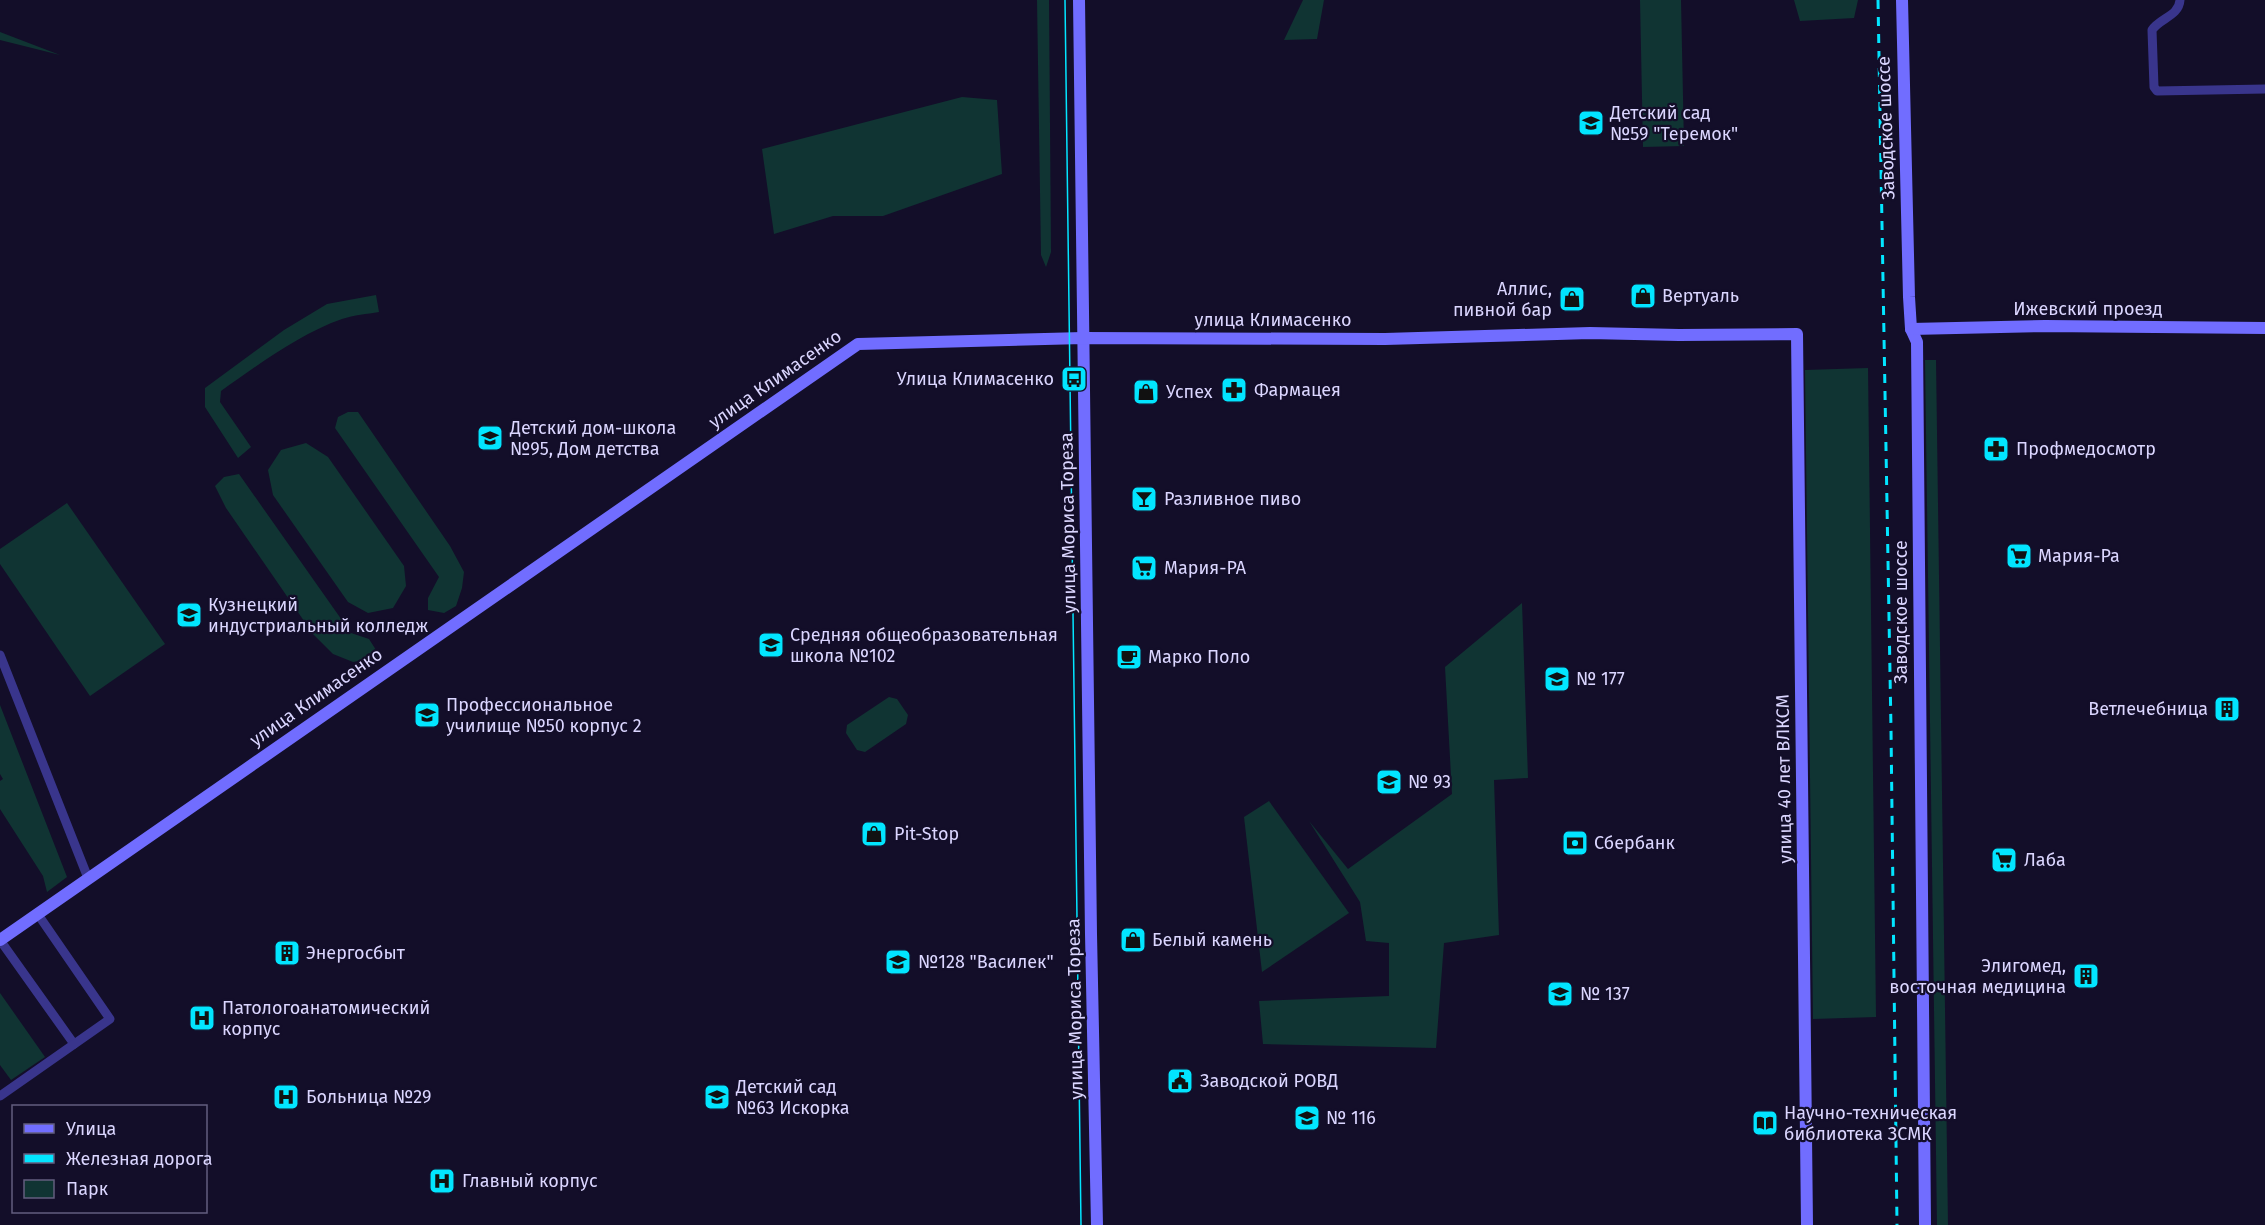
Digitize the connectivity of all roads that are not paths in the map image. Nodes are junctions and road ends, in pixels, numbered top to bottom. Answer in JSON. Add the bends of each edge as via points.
{"nodes":[{"id":1,"x":1079,"y":0,"type":"edge"},
{"id":2,"x":1902,"y":0,"type":"edge"},
{"id":3,"x":2180,"y":0,"type":"edge"},
{"id":4,"x":2265,"y":89,"type":"edge"},
{"id":5,"x":2265,"y":328,"type":"edge"},
{"id":6,"x":1911,"y":329,"type":"junction"},
{"id":7,"x":1797,"y":334,"type":"joint"},
{"id":8,"x":1083,"y":338,"type":"junction"},
{"id":9,"x":0,"y":655,"type":"edge"},
{"id":10,"x":88,"y":878,"type":"junction"},
{"id":11,"x":37,"y":913,"type":"junction"},
{"id":12,"x":0,"y":940,"type":"edge"},
{"id":13,"x":74,"y":1044,"type":"junction"},
{"id":14,"x":1,"y":1092,"type":"edge"},
{"id":15,"x":1097,"y":1225,"type":"edge"},
{"id":16,"x":1807,"y":1225,"type":"edge"},
{"id":17,"x":1925,"y":1225,"type":"edge"}],
"edges":[{"from":1,"to":8,"type":"street","name":"улица Мориса Тореза"},
{"from":2,"to":6,"type":"street","name":"Заводское шоссе"},
{"from":3,"to":4,"type":"street","via":[[2180,7],[2152,30],[2157,92]]},
{"from":5,"to":6,"type":"street","name":"Ижевский проезд"},
{"from":6,"to":17,"type":"street","name":"Заводское шоссе","via":[[1917,342]]},
{"from":7,"to":8,"type":"street","name":"улица Климасенко"},
{"from":7,"to":16,"type":"street","name":"улица 40 лет ВЛКСМ"},
{"from":8,"to":10,"type":"street","name":"улица Климасенко","via":[[858,344]]},
{"from":8,"to":15,"type":"street","name":"улица Мориса Тореза"},
{"from":9,"to":10,"type":"street"},
{"from":10,"to":11,"type":"street","name":"улица Климасенко"},
{"from":11,"to":12,"type":"street","name":"улица Климасенко"},
{"from":11,"to":13,"type":"street","via":[[110,1019]]},
{"from":12,"to":13,"type":"street"},
{"from":13,"to":14,"type":"street"}]}
